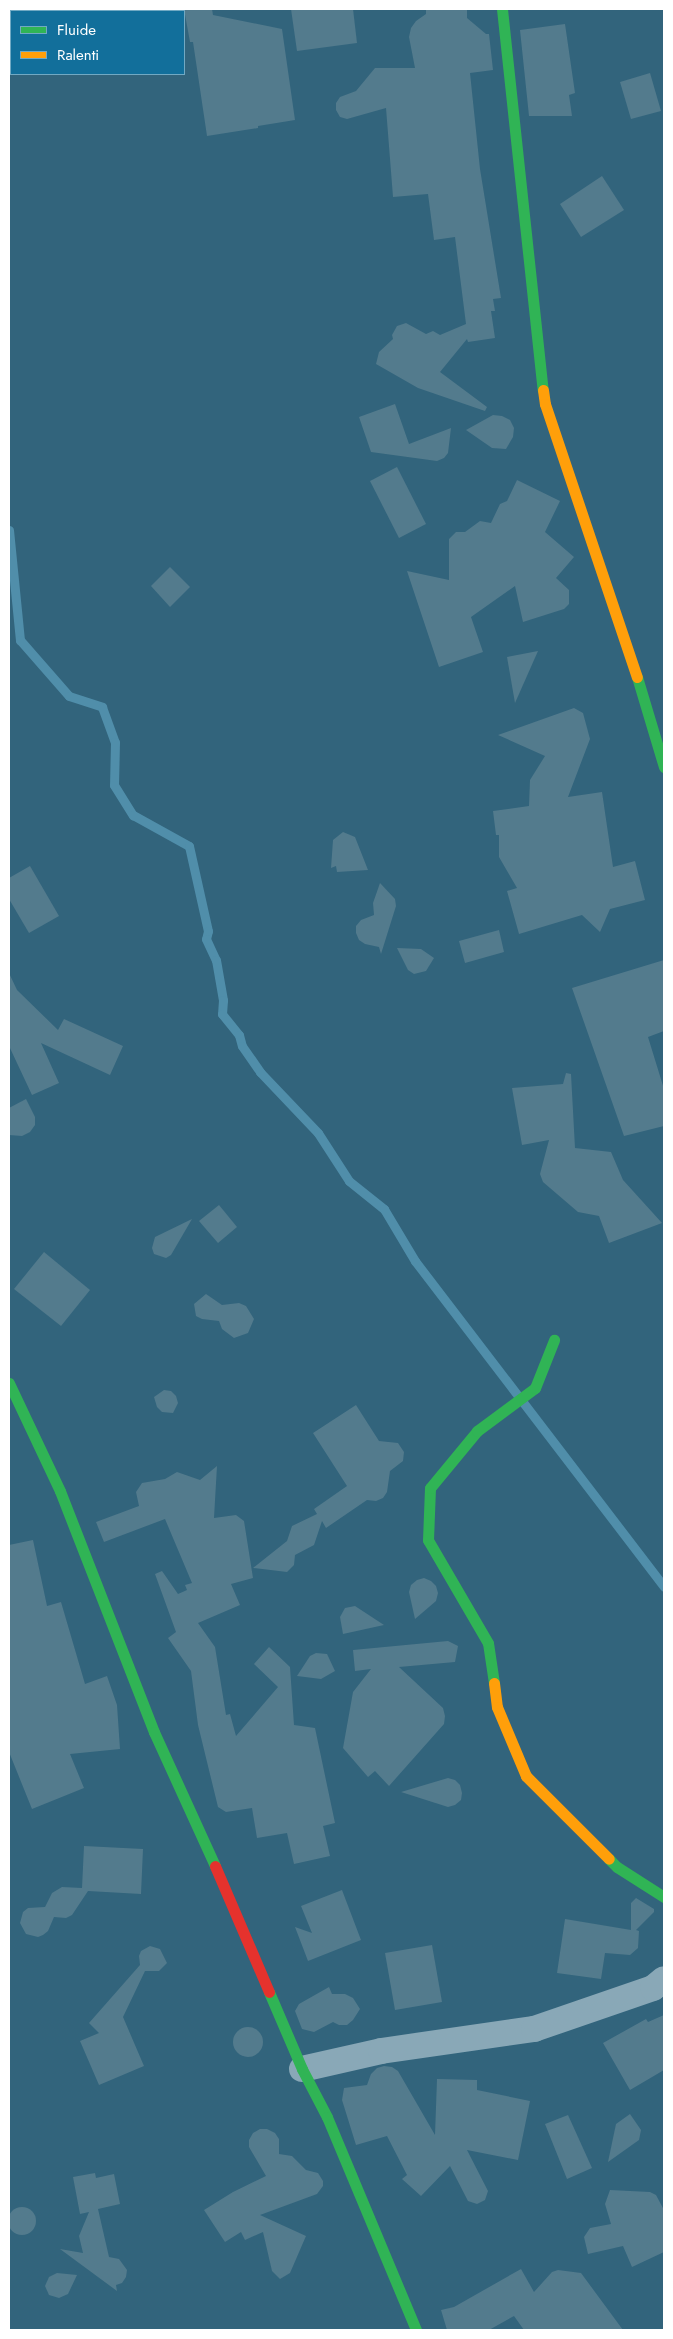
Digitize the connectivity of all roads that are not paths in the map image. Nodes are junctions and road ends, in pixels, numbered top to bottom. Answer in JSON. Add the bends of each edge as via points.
{"nodes":[{"id":1,"x":502,"y":9,"type":"edge"},
{"id":2,"x":664,"y":767,"type":"edge"},
{"id":3,"x":554,"y":1340,"type":"dead end"},
{"id":4,"x":9,"y":1383,"type":"edge"},
{"id":5,"x":664,"y":1897,"type":"edge"},
{"id":6,"x":664,"y":1979,"type":"edge"},
{"id":7,"x":302,"y":2069,"type":"junction"},
{"id":8,"x":416,"y":2330,"type":"edge"}],
"edges":[{"from":1,"to":2,"type":"street","via":[[545,404],[633,662]]},
{"from":3,"to":5,"type":"street","via":[[535,1388],[477,1431],[430,1488],[428,1540],[488,1643],[497,1707],[526,1776],[617,1867]]},
{"from":4,"to":7,"type":"street","via":[[60,1491],[154,1732]]},
{"from":6,"to":7,"type":"street","via":[[653,1988],[534,2029],[381,2052]]},
{"from":7,"to":8,"type":"street","via":[[327,2117]]}]}
